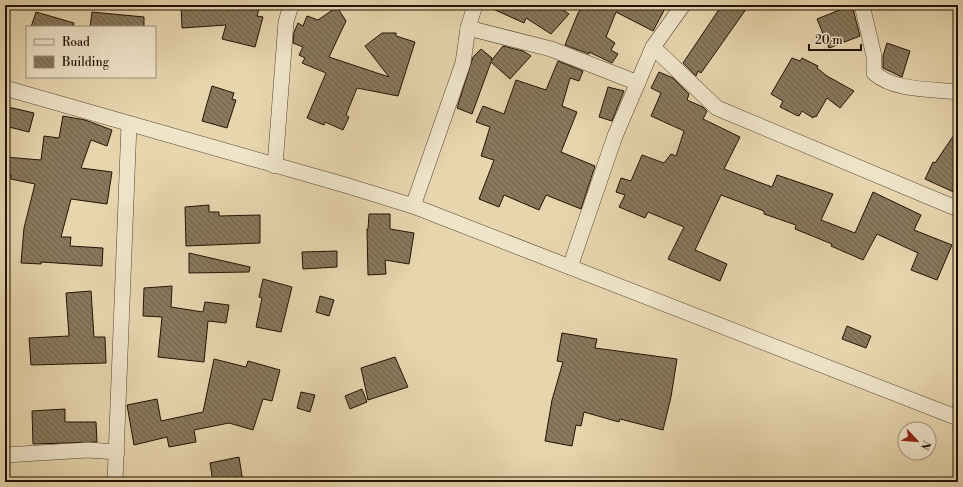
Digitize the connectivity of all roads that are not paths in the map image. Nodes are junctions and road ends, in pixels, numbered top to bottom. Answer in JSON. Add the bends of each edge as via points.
{"nodes":[{"id":1,"x":291,"y":5,"type":"edge"},
{"id":2,"x":476,"y":5,"type":"edge"},
{"id":3,"x":683,"y":5,"type":"edge"},
{"id":4,"x":862,"y":5,"type":"edge"},
{"id":5,"x":468,"y":28,"type":"junction"},
{"id":6,"x":653,"y":47,"type":"junction"},
{"id":7,"x":638,"y":83,"type":"junction"},
{"id":8,"x":5,"y":88,"type":"edge"},
{"id":9,"x":958,"y":92,"type":"edge"},
{"id":10,"x":129,"y":124,"type":"junction"},
{"id":11,"x":275,"y":166,"type":"junction"},
{"id":12,"x":413,"y":206,"type":"junction"},
{"id":13,"x":958,"y":209,"type":"edge"},
{"id":14,"x":570,"y":267,"type":"junction"},
{"id":15,"x":958,"y":418,"type":"edge"},
{"id":16,"x":117,"y":452,"type":"junction"},
{"id":17,"x":5,"y":455,"type":"edge"},
{"id":18,"x":115,"y":482,"type":"edge"}],
"edges":[{"from":1,"to":11,"type":"street","via":[[286,22]]},
{"from":2,"to":5,"type":"street"},
{"from":3,"to":6,"type":"street"},
{"from":4,"to":9,"type":"street","via":[[874,56],[874,73],[882,80],[895,85]]},
{"from":5,"to":7,"type":"street","via":[[551,49]]},
{"from":5,"to":12,"type":"street","via":[[463,63]]},
{"from":6,"to":7,"type":"street"},
{"from":6,"to":13,"type":"street","via":[[718,108]]},
{"from":7,"to":14,"type":"street","via":[[615,136]]},
{"from":8,"to":10,"type":"street"},
{"from":10,"to":11,"type":"street"},
{"from":10,"to":16,"type":"street"},
{"from":11,"to":12,"type":"street"},
{"from":12,"to":14,"type":"street"},
{"from":14,"to":15,"type":"street"},
{"from":16,"to":17,"type":"street","via":[[88,450]]},
{"from":16,"to":18,"type":"street"}]}
